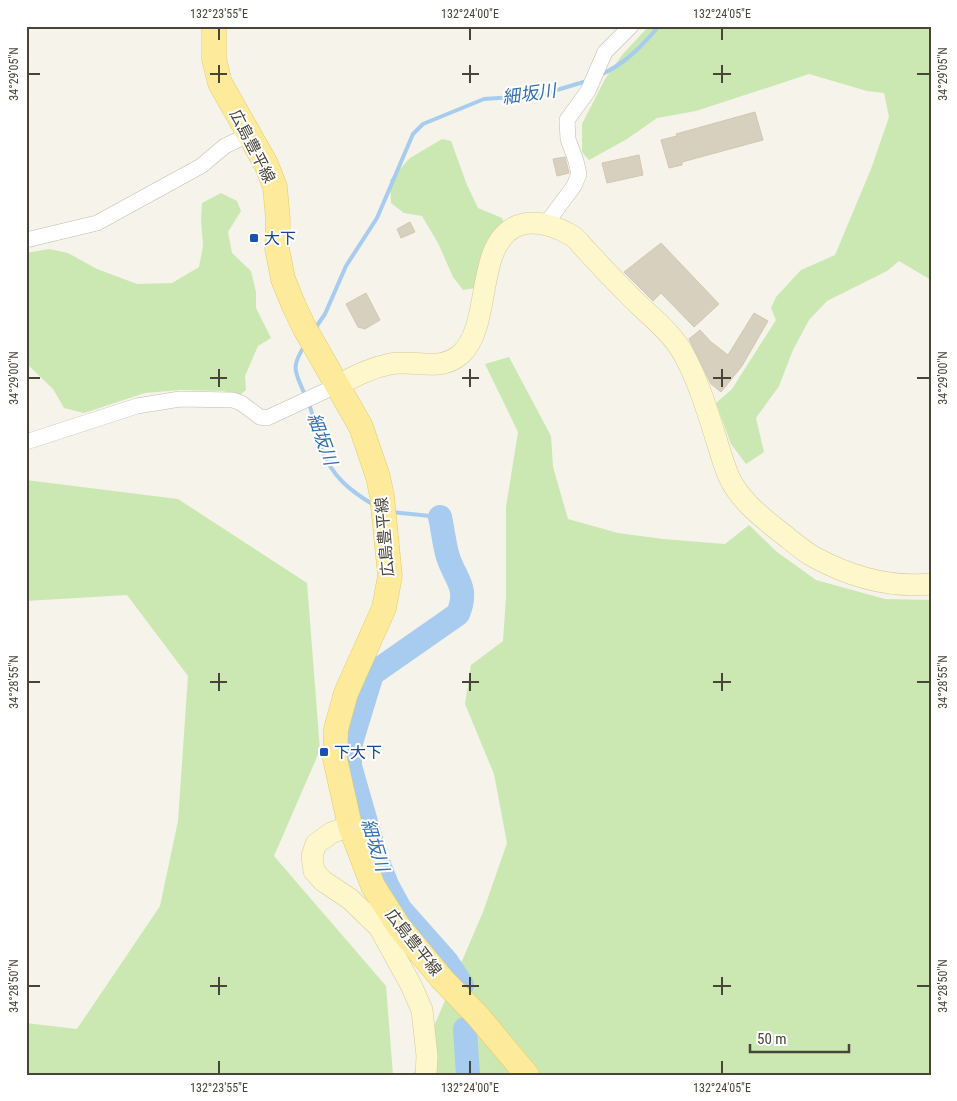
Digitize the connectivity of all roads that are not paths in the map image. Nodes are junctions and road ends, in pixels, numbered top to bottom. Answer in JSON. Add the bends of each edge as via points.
{"nodes":[{"id":1,"x":214,"y":26,"type":"edge"},
{"id":2,"x":631,"y":26,"type":"edge"},
{"id":3,"x":248,"y":135,"type":"junction"},
{"id":4,"x":545,"y":225,"type":"junction"},
{"id":5,"x":26,"y":240,"type":"edge"},
{"id":6,"x":338,"y":385,"type":"junction"},
{"id":7,"x":26,"y":442,"type":"edge"},
{"id":8,"x":931,"y":584,"type":"edge"},
{"id":9,"x":350,"y":826,"type":"junction"},
{"id":10,"x":426,"y":1075,"type":"edge"},
{"id":11,"x":527,"y":1075,"type":"edge"}],
"edges":[{"from":1,"to":3,"type":"main road","name":"広島豊平線","via":[[214,58],[220,83]]},
{"from":2,"to":4,"type":"street","via":[[606,52],[588,91],[567,120],[568,139],[579,174]]},
{"from":3,"to":5,"type":"street","via":[[224,146],[201,166],[97,223]]},
{"from":3,"to":6,"type":"main road","name":"広島豊平線","via":[[266,164],[274,187],[277,248],[283,279],[309,336]]},
{"from":4,"to":6,"type":"street","via":[[517,226],[503,236],[492,256],[473,337],[460,355],[426,366],[404,362],[388,364],[363,371]]},
{"from":4,"to":8,"type":"street","via":[[573,236],[683,352],[697,379],[729,477],[738,494],[765,520],[812,556],[848,573],[882,582],[916,586]]},
{"from":6,"to":7,"type":"street","via":[[266,418],[233,400],[180,399],[137,406]]},
{"from":6,"to":9,"type":"main road","name":"広島豊平線","via":[[361,427],[378,477],[390,576],[384,608],[346,693],[336,729],[335,759]]},
{"from":9,"to":10,"type":"street","via":[[331,833],[316,844],[312,856],[314,871],[379,927],[411,985],[422,1010]]},
{"from":9,"to":11,"type":"main road","name":"広島豊平線","via":[[374,886],[399,927]]}]}
